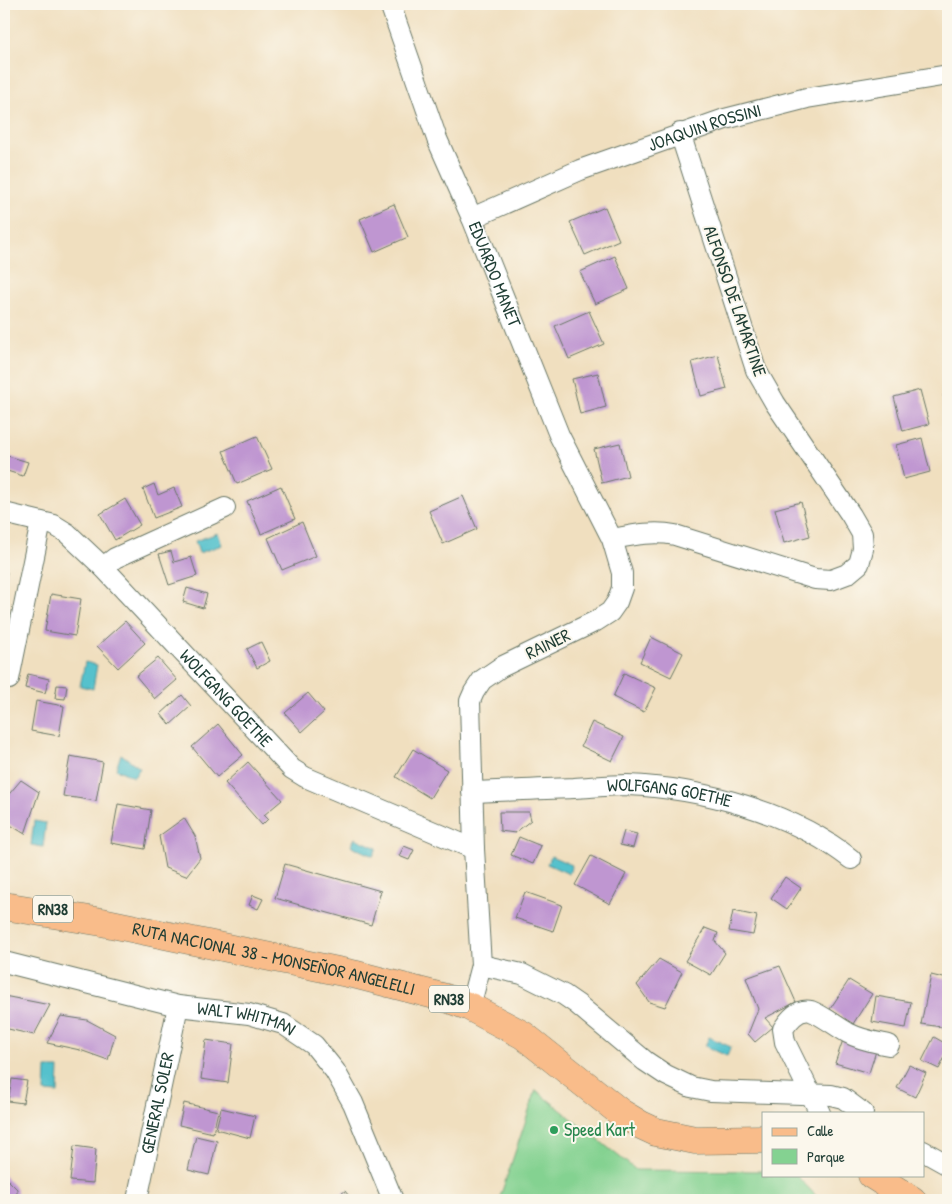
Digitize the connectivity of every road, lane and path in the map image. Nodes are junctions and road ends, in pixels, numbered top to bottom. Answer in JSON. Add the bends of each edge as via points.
{"nodes":[{"id":1,"x":390,"y":4,"type":"edge"},
{"id":2,"x":948,"y":75,"type":"edge"},
{"id":3,"x":680,"y":133,"type":"junction"},
{"id":4,"x":472,"y":218,"type":"junction"},
{"id":5,"x":225,"y":508,"type":"dead end"},
{"id":6,"x":4,"y":513,"type":"edge"},
{"id":7,"x":41,"y":522,"type":"junction"},
{"id":8,"x":612,"y":539,"type":"junction"},
{"id":9,"x":103,"y":567,"type":"junction"},
{"id":10,"x":9,"y":679,"type":"dead end"},
{"id":11,"x":472,"y":792,"type":"junction"},
{"id":12,"x":474,"y":849,"type":"junction"},
{"id":13,"x":851,"y":859,"type":"dead end"},
{"id":14,"x":4,"y":896,"type":"edge"},
{"id":15,"x":4,"y":906,"type":"edge"},
{"id":16,"x":102,"y":922,"type":"junction"},
{"id":17,"x":4,"y":962,"type":"edge"},
{"id":18,"x":481,"y":965,"type":"junction"},
{"id":19,"x":178,"y":1006,"type":"junction"},
{"id":20,"x":470,"y":1007,"type":"junction"},
{"id":21,"x":889,"y":1045,"type":"dead end"},
{"id":22,"x":812,"y":1094,"type":"junction"},
{"id":23,"x":820,"y":1112,"type":"edge"},
{"id":24,"x":863,"y":1112,"type":"edge"},
{"id":25,"x":762,"y":1139,"type":"edge"},
{"id":26,"x":924,"y":1152,"type":"edge"},
{"id":27,"x":948,"y":1164,"type":"edge"},
{"id":28,"x":874,"y":1176,"type":"edge"},
{"id":29,"x":137,"y":1200,"type":"edge"},
{"id":30,"x":393,"y":1200,"type":"edge"},
{"id":31,"x":912,"y":1200,"type":"edge"}],
"edges":[{"from":1,"to":4,"type":"street","name":"EDUARDO MANET","via":[[427,112]]},
{"from":2,"to":3,"type":"street","name":"JOAQUIN ROSSINI","via":[[807,98]]},
{"from":3,"to":4,"type":"street","name":"JOAQUIN ROSSINI","via":[[580,170]]},
{"from":3,"to":8,"type":"street","name":"ALFONSO DE LAMARTINE","via":[[756,370],[851,515],[862,534],[863,549],[859,564],[831,580],[815,579],[659,532]]},
{"from":4,"to":8,"type":"street","name":"EDUARDO MANET","via":[[559,435]]},
{"from":5,"to":9,"type":"street","via":[[115,558]]},
{"from":6,"to":7,"type":"street","name":"WOLFGANG GOETHE"},
{"from":7,"to":9,"type":"street","name":"WOLFGANG GOETHE","via":[[67,533]]},
{"from":7,"to":10,"type":"street"},
{"from":8,"to":11,"type":"street","name":"RAINER","via":[[622,573],[622,588],[610,612],[501,667],[482,680],[474,692],[470,701]]},
{"from":9,"to":12,"type":"street","name":"WOLFGANG GOETHE","via":[[292,769]]},
{"from":11,"to":12,"type":"street","name":"RAINER"},
{"from":11,"to":13,"type":"street","name":"WOLFGANG GOETHE","via":[[627,785],[707,796],[793,823]]},
{"from":12,"to":18,"type":"street","name":"RAINER"},
{"from":14,"to":16,"type":"main road","name":"RUTA NACIONAL 38 - MONSEÑOR ANGELELLI","number":"RN38"},
{"from":15,"to":16,"type":"main road","name":"RUTA NACIONAL 38 - MONSEÑOR ANGELELLI","number":"RN38"},
{"from":16,"to":20,"type":"main road","name":"RUTA NACIONAL 38 - MONSEÑOR ANGELELLI","number":"RN38","via":[[357,976]]},
{"from":17,"to":19,"type":"street","name":"WALT WHITMAN"},
{"from":18,"to":20,"type":"street","name":"RAINER"},
{"from":18,"to":22,"type":"street","via":[[522,974],[564,995],[645,1061],[690,1087],[711,1091]]},
{"from":19,"to":29,"type":"street","name":"GENERAL SOLER"},
{"from":19,"to":30,"type":"street","name":"WALT WHITMAN","via":[[249,1014],[283,1024],[314,1045],[335,1071],[353,1103]]},
{"from":20,"to":25,"type":"main road","name":"RUTA NACIONAL 38 - MONSEÑOR ANGELELLI","number":"RN38","via":[[523,1035],[621,1113],[656,1132],[694,1140]]},
{"from":21,"to":22,"type":"street","via":[[850,1034],[810,1011],[790,1018],[783,1029],[785,1042]]},
{"from":22,"to":23,"type":"street"},
{"from":22,"to":24,"type":"street","via":[[843,1098]]},
{"from":26,"to":27,"type":"street"},
{"from":28,"to":31,"type":"main road"}]}
